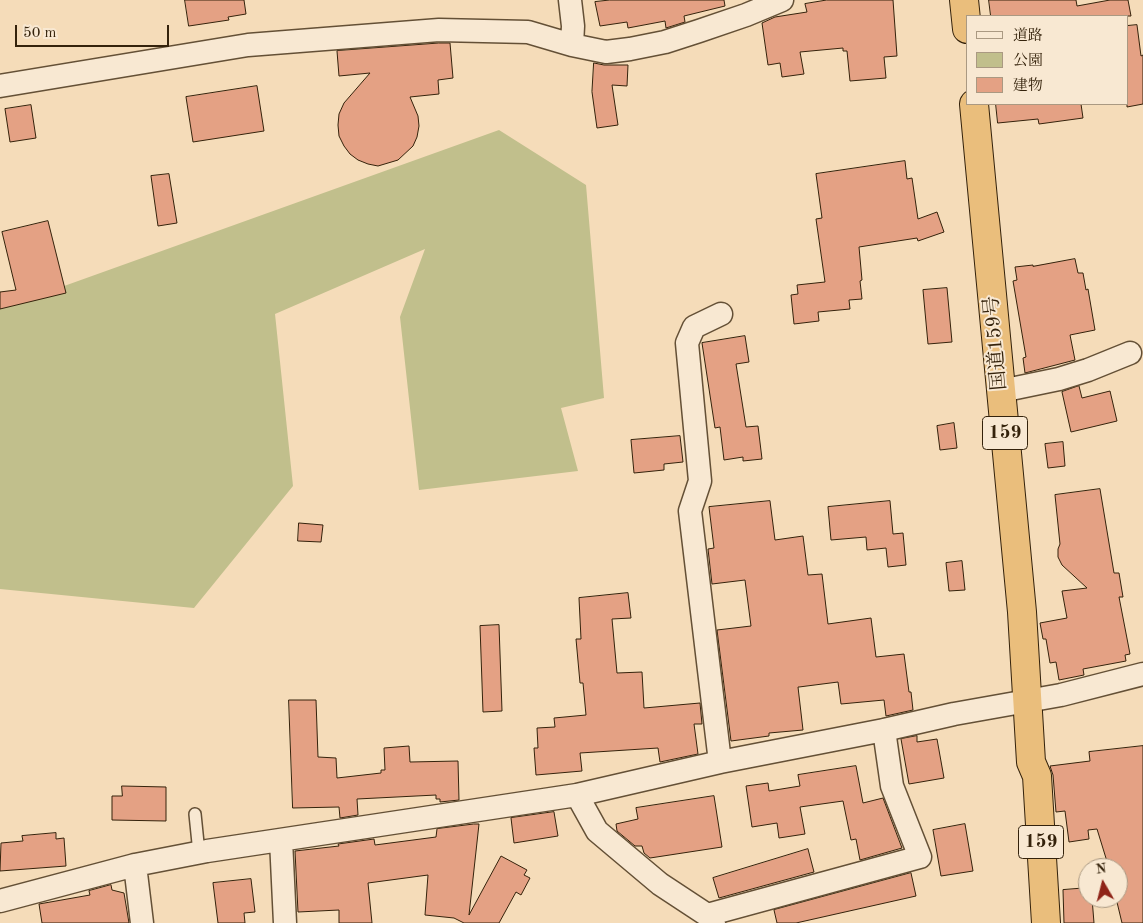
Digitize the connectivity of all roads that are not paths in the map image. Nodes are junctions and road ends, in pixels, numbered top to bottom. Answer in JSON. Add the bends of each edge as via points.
{"nodes":[{"id":1,"x":570,"y":0,"type":"edge"},
{"id":2,"x":782,"y":0,"type":"edge"},
{"id":3,"x":964,"y":0,"type":"edge"},
{"id":4,"x":966,"y":19,"type":"edge"},
{"id":5,"x":572,"y":45,"type":"junction"},
{"id":6,"x":0,"y":86,"type":"edge"},
{"id":7,"x":974,"y":105,"type":"edge"},
{"id":8,"x":720,"y":314,"type":"dead end"},
{"id":9,"x":1130,"y":353,"type":"dead end"},
{"id":10,"x":1001,"y":391,"type":"junction"},
{"id":11,"x":1143,"y":674,"type":"edge"},
{"id":12,"x":1027,"y":701,"type":"junction"},
{"id":13,"x":884,"y":730,"type":"junction"},
{"id":14,"x":720,"y":762,"type":"junction"},
{"id":15,"x":1031,"y":762,"type":"junction"},
{"id":16,"x":577,"y":795,"type":"junction"},
{"id":17,"x":195,"y":814,"type":"dead end"},
{"id":18,"x":281,"y":840,"type":"junction"},
{"id":19,"x":199,"y":853,"type":"junction"},
{"id":20,"x":135,"y":865,"type":"junction"},
{"id":21,"x":0,"y":901,"type":"edge"},
{"id":22,"x":710,"y":919,"type":"edge"},
{"id":23,"x":142,"y":923,"type":"edge"},
{"id":24,"x":285,"y":923,"type":"edge"},
{"id":25,"x":1030,"y":923,"type":"edge"},
{"id":26,"x":1046,"y":923,"type":"edge"}],
"edges":[{"from":1,"to":5,"type":"street"},
{"from":2,"to":5,"type":"street","via":[[699,31],[630,50],[606,52]]},
{"from":3,"to":4,"type":"highway"},
{"from":5,"to":6,"type":"street","via":[[528,32],[439,30],[248,45]]},
{"from":7,"to":10,"type":"highway","name":"国道159号","number":"159"},
{"from":8,"to":14,"type":"street","via":[[694,327],[686,343],[700,481],[690,511]]},
{"from":9,"to":10,"type":"street","via":[[1059,379]]},
{"from":10,"to":12,"type":"highway","name":"国道159号","number":"159"},
{"from":11,"to":12,"type":"street"},
{"from":12,"to":13,"type":"street"},
{"from":12,"to":15,"type":"highway","name":"国道159号","number":"159"},
{"from":13,"to":14,"type":"street"},
{"from":13,"to":22,"type":"street","via":[[892,786],[920,857]]},
{"from":14,"to":16,"type":"street"},
{"from":15,"to":25,"type":"highway","name":"国道159号","number":"159","via":[[1025,776]]},
{"from":15,"to":26,"type":"highway","name":"国道159号","number":"159","via":[[1037,776]]},
{"from":16,"to":18,"type":"street"},
{"from":16,"to":22,"type":"street","via":[[597,831],[660,884]]},
{"from":17,"to":19,"type":"lane"},
{"from":18,"to":19,"type":"street"},
{"from":18,"to":24,"type":"street"},
{"from":19,"to":20,"type":"street"},
{"from":20,"to":21,"type":"street"},
{"from":20,"to":23,"type":"street"}]}
